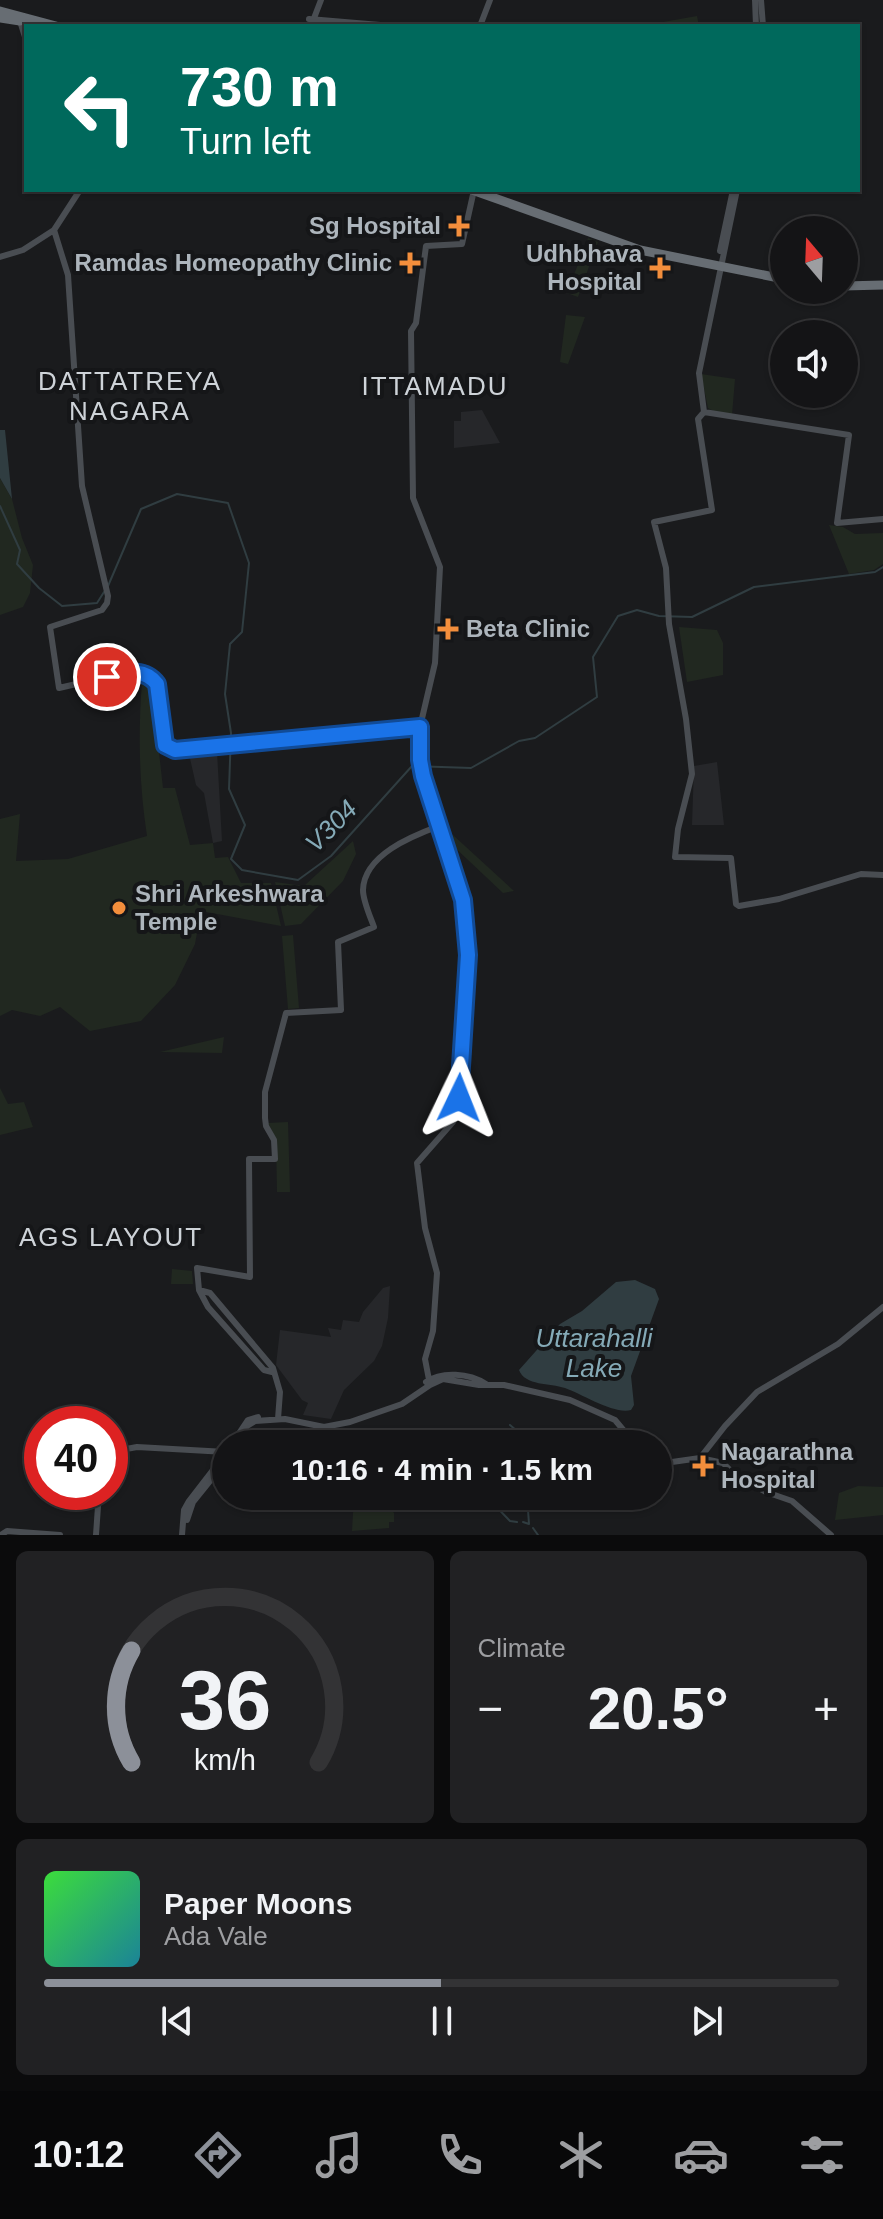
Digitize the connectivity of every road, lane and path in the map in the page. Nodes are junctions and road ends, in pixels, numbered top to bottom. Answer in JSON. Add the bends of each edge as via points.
{"nodes":[{"id":1,"x":318,"y":0,"type":"edge"},
{"id":2,"x":490,"y":0,"type":"edge"},
{"id":3,"x":758,"y":0,"type":"edge"},
{"id":4,"x":2,"y":12,"type":"edge"},
{"id":5,"x":20,"y":21,"type":"junction"},
{"id":6,"x":310,"y":23,"type":"edge"},
{"id":7,"x":32,"y":24,"type":"edge"},
{"id":8,"x":50,"y":24,"type":"edge"},
{"id":9,"x":337,"y":24,"type":"edge"},
{"id":10,"x":481,"y":24,"type":"edge"},
{"id":11,"x":756,"y":24,"type":"edge"},
{"id":12,"x":763,"y":24,"type":"edge"},
{"id":13,"x":24,"y":34,"type":"edge"},
{"id":14,"x":79,"y":192,"type":"edge"},
{"id":15,"x":473,"y":192,"type":"edge"},
{"id":16,"x":479,"y":192,"type":"edge"},
{"id":17,"x":493,"y":192,"type":"edge"},
{"id":18,"x":735,"y":192,"type":"edge"},
{"id":19,"x":54,"y":230,"type":"junction"},
{"id":20,"x":0,"y":257,"type":"edge"},
{"id":21,"x":719,"y":266,"type":"junction"},
{"id":22,"x":770,"y":275,"type":"edge"},
{"id":23,"x":858,"y":283,"type":"edge"},
{"id":24,"x":883,"y":283,"type":"edge"},
{"id":25,"x":704,"y":412,"type":"junction"},
{"id":26,"x":883,"y":519,"type":"edge"},
{"id":27,"x":420,"y":727,"type":"junction"},
{"id":28,"x":439,"y":826,"type":"junction"},
{"id":29,"x":883,"y":875,"type":"edge"},
{"id":30,"x":883,"y":1307,"type":"edge"},
{"id":31,"x":429,"y":1383,"type":"junction"},
{"id":32,"x":279,"y":1418,"type":"junction"},
{"id":33,"x":246,"y":1430,"type":"edge"},
{"id":34,"x":623,"y":1430,"type":"edge"},
{"id":35,"x":128,"y":1449,"type":"edge"},
{"id":36,"x":212,"y":1451,"type":"edge"},
{"id":37,"x":700,"y":1458,"type":"junction"},
{"id":38,"x":672,"y":1462,"type":"edge"},
{"id":39,"x":212,"y":1471,"type":"edge"},
{"id":40,"x":212,"y":1476,"type":"edge"},
{"id":41,"x":199,"y":1489,"type":"junction"},
{"id":42,"x":98,"y":1510,"type":"edge"},
{"id":43,"x":1,"y":1535,"type":"edge"},
{"id":44,"x":60,"y":1535,"type":"edge"},
{"id":45,"x":96,"y":1535,"type":"edge"},
{"id":46,"x":184,"y":1535,"type":"edge"},
{"id":47,"x":831,"y":1535,"type":"edge"}],
"edges":[{"from":1,"to":6,"type":"street"},
{"from":2,"to":10,"type":"street"},
{"from":3,"to":11,"type":"street"},
{"from":3,"to":12,"type":"street"},
{"from":4,"to":5,"type":"highway"},
{"from":4,"to":8,"type":"highway"},
{"from":5,"to":7,"type":"highway"},
{"from":5,"to":13,"type":"street"},
{"from":6,"to":9,"type":"street"},
{"from":14,"to":19,"type":"street"},
{"from":15,"to":27,"type":"street","via":[[462,244],[426,246],[411,331],[413,498],[440,567],[435,663]]},
{"from":16,"to":21,"type":"highway","via":[[639,250]]},
{"from":17,"to":21,"type":"highway"},
{"from":18,"to":21,"type":"street"},
{"from":19,"to":20,"type":"street","via":[[23,250]]},
{"from":19,"to":27,"type":"street","via":[[68,275],[82,486],[108,596],[102,610],[50,627],[59,688],[128,672],[146,673],[157,684],[166,747],[175,750]]},
{"from":21,"to":22,"type":"highway"},
{"from":21,"to":25,"type":"street","via":[[699,373]]},
{"from":23,"to":24,"type":"highway"},
{"from":25,"to":26,"type":"street","via":[[849,435],[837,523]]},
{"from":25,"to":29,"type":"street","via":[[698,419],[712,510],[654,522],[666,568],[692,774],[675,857],[731,858],[737,905],[861,874]]},
{"from":27,"to":28,"type":"street","via":[[422,771]]},
{"from":28,"to":31,"type":"street","via":[[462,895],[468,955],[457,1113],[417,1163],[437,1273],[433,1331],[425,1359]]},
{"from":28,"to":32,"type":"street","via":[[411,837],[366,875],[363,892],[374,927],[338,942],[341,1010],[286,1013],[265,1092],[266,1126],[274,1140],[275,1159],[249,1159],[250,1277],[197,1268],[199,1290],[210,1293],[273,1368],[280,1392]]},
{"from":30,"to":37,"type":"street","via":[[838,1344],[757,1392]]},
{"from":31,"to":32,"type":"street","via":[[402,1404],[350,1422],[324,1427]]},
{"from":31,"to":34,"type":"street","via":[[443,1379],[537,1391],[591,1408]]},
{"from":32,"to":33,"type":"street","via":[[250,1424]]},
{"from":35,"to":36,"type":"street"},
{"from":37,"to":38,"type":"street"},
{"from":37,"to":47,"type":"street","via":[[723,1463],[745,1481],[792,1501]]},
{"from":39,"to":41,"type":"street"},
{"from":40,"to":41,"type":"street"},
{"from":41,"to":46,"type":"street"},
{"from":42,"to":45,"type":"street"},
{"from":43,"to":44,"type":"street"}]}
